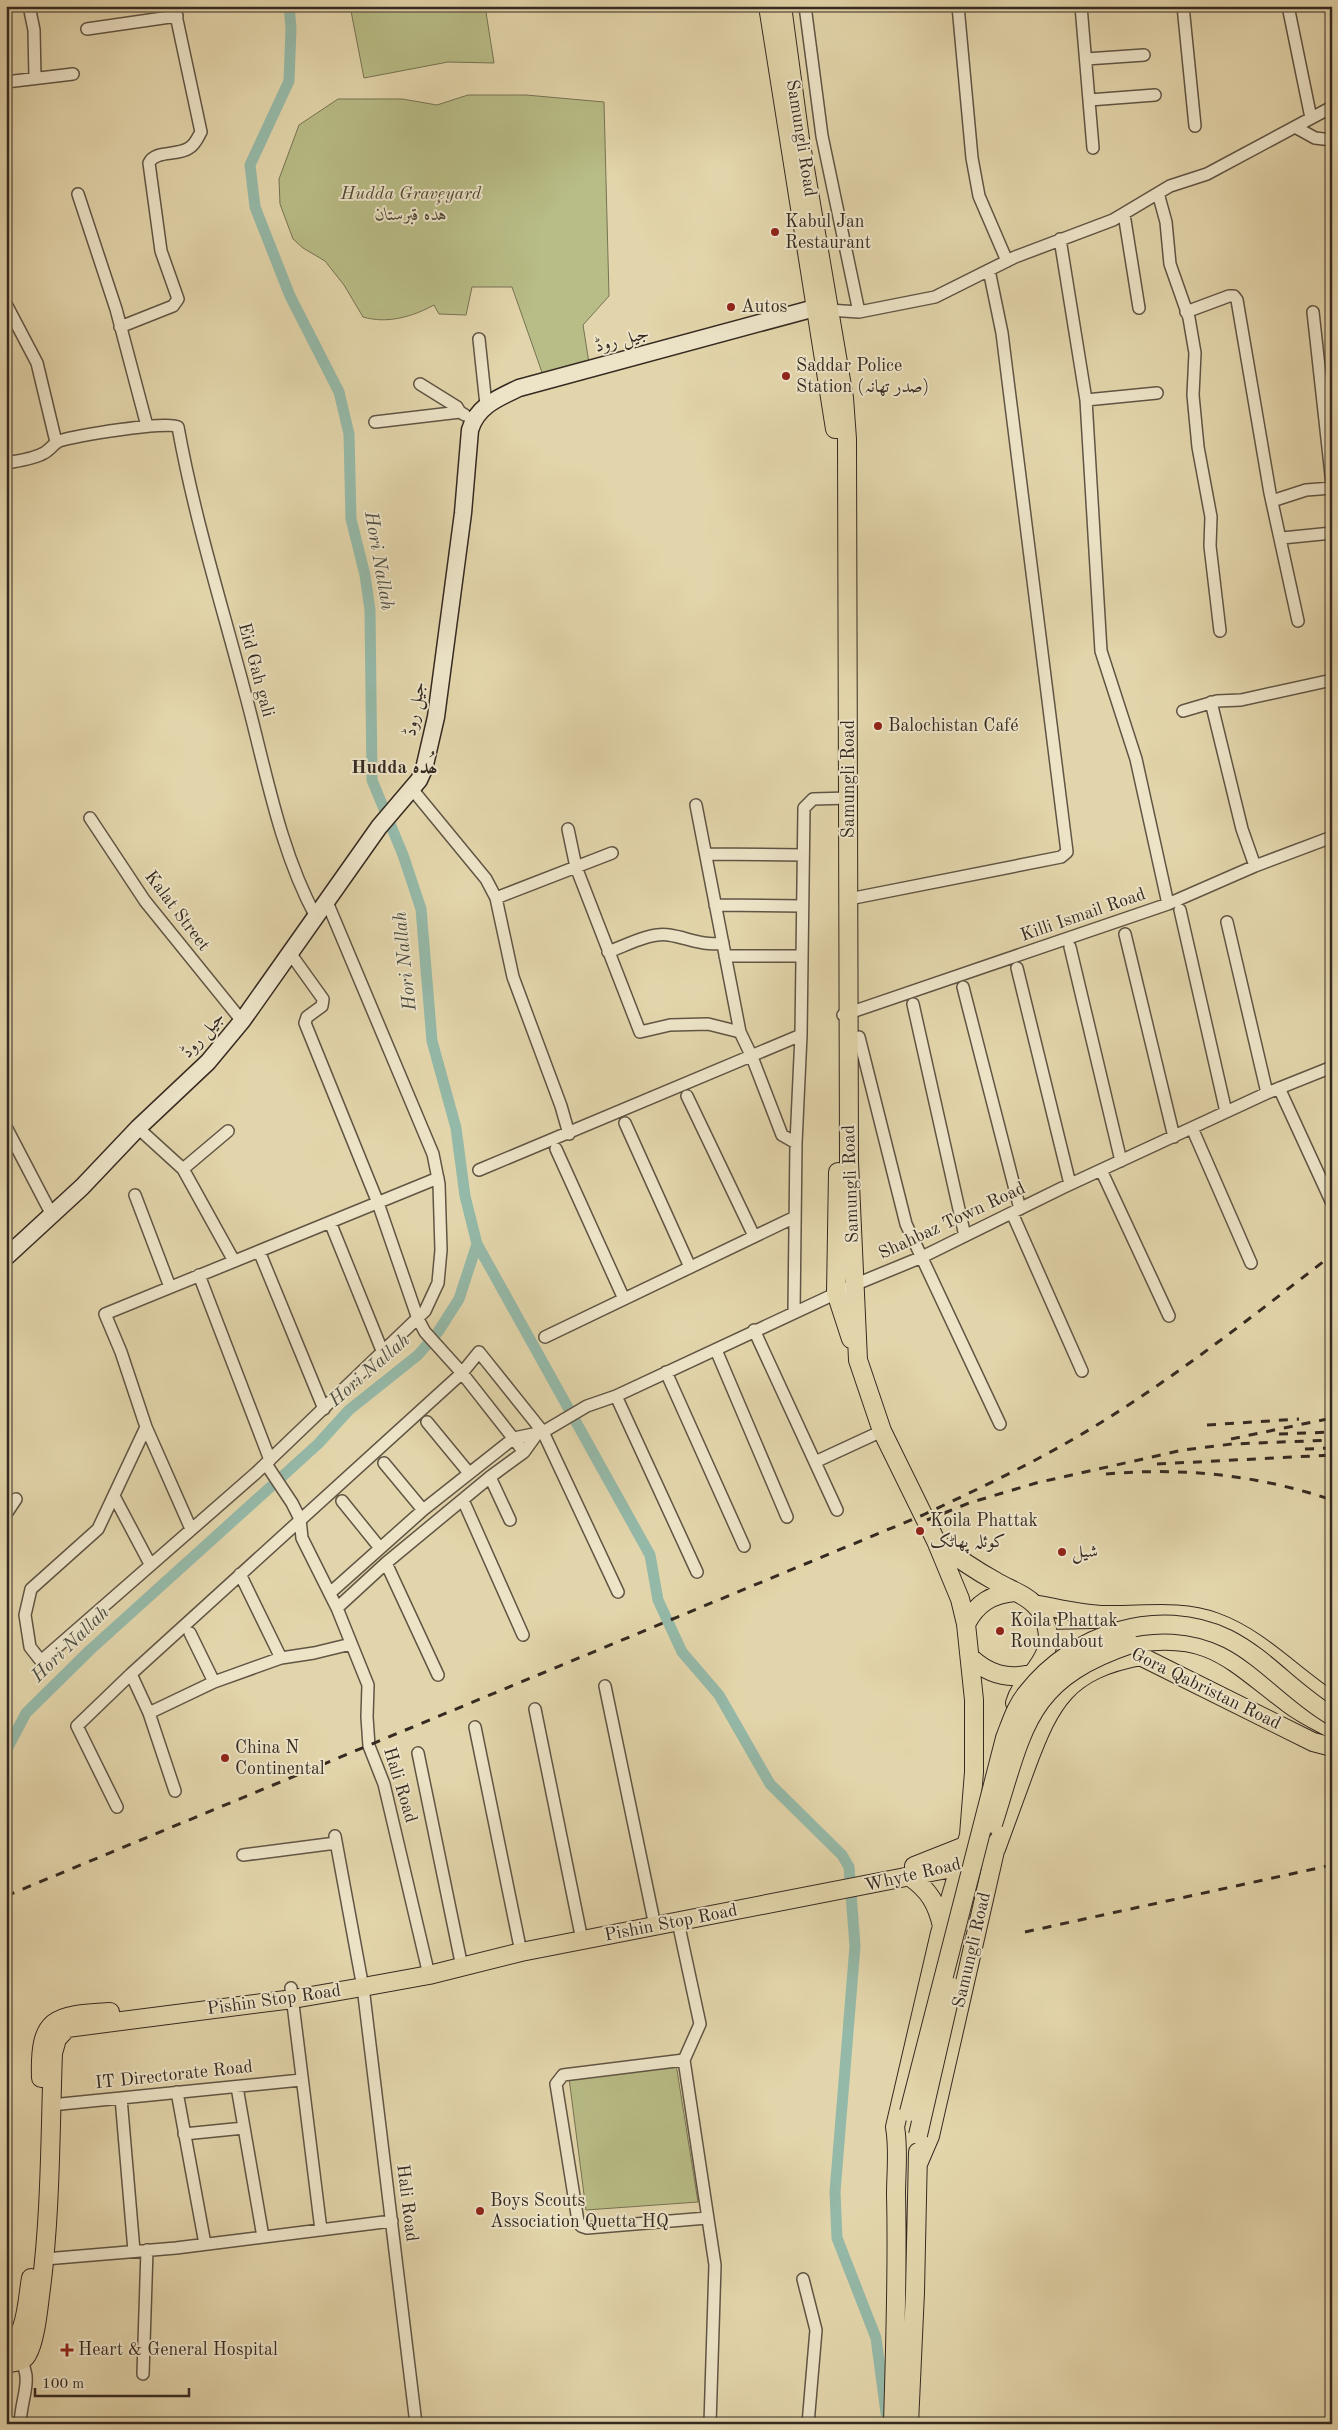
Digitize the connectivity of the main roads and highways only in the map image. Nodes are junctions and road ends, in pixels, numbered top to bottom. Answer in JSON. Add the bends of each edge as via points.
{"nodes":[{"id":1,"x":768,"y":6,"type":"edge"},
{"id":2,"x":782,"y":6,"type":"edge"},
{"id":3,"x":782,"y":55,"type":"junction"},
{"id":4,"x":822,"y":309,"type":"junction"},
{"id":5,"x":843,"y":798,"type":"junction"},
{"id":6,"x":845,"y":1014,"type":"junction"},
{"id":7,"x":6,"y":1257,"type":"edge"},
{"id":8,"x":858,"y":1360,"type":"junction"},
{"id":9,"x":936,"y":1541,"type":"junction"},
{"id":10,"x":1015,"y":1592,"type":"junction"},
{"id":11,"x":1034,"y":1604,"type":"junction"},
{"id":12,"x":966,"y":1624,"type":"junction"},
{"id":13,"x":1048,"y":1639,"type":"junction"},
{"id":14,"x":1141,"y":1656,"type":"junction"},
{"id":15,"x":970,"y":1657,"type":"junction"},
{"id":16,"x":1031,"y":1674,"type":"junction"},
{"id":17,"x":1332,"y":1701,"type":"edge"},
{"id":18,"x":1332,"y":1716,"type":"edge"},
{"id":19,"x":1332,"y":1729,"type":"edge"},
{"id":20,"x":1332,"y":1748,"type":"edge"},
{"id":21,"x":967,"y":1845,"type":"junction"},
{"id":22,"x":996,"y":1850,"type":"junction"},
{"id":23,"x":962,"y":1866,"type":"junction"},
{"id":24,"x":910,"y":1877,"type":"junction"},
{"id":25,"x":827,"y":1889,"type":"junction"},
{"id":26,"x":654,"y":1922,"type":"junction"},
{"id":27,"x":942,"y":1927,"type":"junction"},
{"id":28,"x":292,"y":1994,"type":"junction"},
{"id":29,"x":898,"y":2144,"type":"junction"},
{"id":30,"x":918,"y":2164,"type":"junction"},
{"id":31,"x":9,"y":2347,"type":"edge"},
{"id":32,"x":14,"y":2362,"type":"edge"},
{"id":33,"x":893,"y":2424,"type":"edge"},
{"id":34,"x":909,"y":2424,"type":"edge"}],
"edges":[{"from":1,"to":3,"type":"main road","name":"Samungli Road"},
{"from":2,"to":3,"type":"main road","name":"Samungli Road"},
{"from":3,"to":4,"type":"main road","name":"Samungli Road"},
{"from":4,"to":5,"type":"main road","name":"Samungli Road","via":[[844,398],[846,439]]},
{"from":4,"to":7,"type":"main road","name":"جیل روڈ","via":[[519,388],[466,416],[470,430],[463,513],[436,718],[424,769],[412,789],[379,827],[242,1021],[208,1062]]},
{"from":5,"to":6,"type":"main road","name":"Samungli Road"},
{"from":5,"to":6,"type":"main road","name":"Samungli Road","via":[[849,899]]},
{"from":6,"to":8,"type":"main road","name":"Samungli Road"},
{"from":6,"to":8,"type":"main road","via":[[836,1293]]},
{"from":8,"to":9,"type":"main road","name":"Samungli Road","via":[[882,1431]]},
{"from":9,"to":10,"type":"main road","name":"Samungli Road"},
{"from":9,"to":12,"type":"main road","name":"Samungli Road"},
{"from":10,"to":11,"type":"main road","name":"Samungli Road"},
{"from":10,"to":12,"type":"main road","via":[[991,1597],[972,1613]]},
{"from":11,"to":13,"type":"main road","name":"Samungli Road","via":[[1047,1626]]},
{"from":11,"to":17,"type":"main road","via":[[1106,1615],[1190,1616],[1215,1622],[1258,1646]]},
{"from":12,"to":15,"type":"main road","name":"Samungli Road"},
{"from":13,"to":14,"type":"main road","name":"Gora Qabristan Road","via":[[1094,1638],[1117,1644]]},
{"from":13,"to":16,"type":"main road","name":"Samungli Road","via":[[1043,1658]]},
{"from":14,"to":20,"type":"main road","name":"Gora Qabristan Road","via":[[1313,1742]]},
{"from":14,"to":22,"type":"main road","via":[[1093,1670],[1058,1698],[1042,1725]]},
{"from":15,"to":16,"type":"main road","via":[[998,1675]]},
{"from":15,"to":21,"type":"main road","name":"Samungli Road","via":[[974,1700],[974,1772]]},
{"from":16,"to":22,"type":"main road","name":"Samungli Road","via":[[1022,1687],[1011,1718]]},
{"from":18,"to":29,"type":"main road","bridge":true,"via":[[1296,1692],[1245,1649],[1206,1630],[1162,1624],[1108,1634],[1069,1654],[1040,1678],[1014,1714],[1000,1752],[909,2112]]},
{"from":19,"to":30,"type":"main road","bridge":true,"via":[[1288,1704],[1230,1658],[1189,1642],[1154,1640],[1131,1644],[1075,1668],[1051,1688],[1032,1713],[1018,1740],[990,1831],[918,2135]]},
{"from":21,"to":23,"type":"main road","name":"Samungli Road"},
{"from":21,"to":25,"type":"main road","name":"Whyte Road","via":[[916,1865]]},
{"from":22,"to":23,"type":"main road","name":"Whyte Road"},
{"from":22,"to":30,"type":"main road","name":"Samungli Road","via":[[930,2136]]},
{"from":23,"to":24,"type":"main road","name":"Whyte Road"},
{"from":23,"to":27,"type":"main road","name":"Samungli Road"},
{"from":24,"to":25,"type":"main road","name":"Whyte Road","via":[[854,1888]]},
{"from":24,"to":27,"type":"main road","via":[[932,1897]]},
{"from":25,"to":26,"type":"main road","name":"Pishin Stop Road"},
{"from":25,"to":26,"type":"main road","name":"Pishin Stop Road","via":[[678,1922]]},
{"from":26,"to":28,"type":"main road","name":"Pishin Stop Road","via":[[521,1948],[428,1971]]},
{"from":27,"to":29,"type":"main road","name":"Samungli Road","via":[[897,2114]]},
{"from":28,"to":31,"type":"main road","name":"Pishin Stop Road","via":[[71,2015],[52,2025],[40,2051],[36,2239],[22,2330]]},
{"from":28,"to":32,"type":"main road","name":"Pishin Stop Road","via":[[67,2028],[57,2039],[52,2052],[51,2173],[38,2315],[27,2355]]},
{"from":29,"to":33,"type":"main road","name":"Samungli Road"},
{"from":30,"to":34,"type":"main road","name":"Samungli Road"}]}
